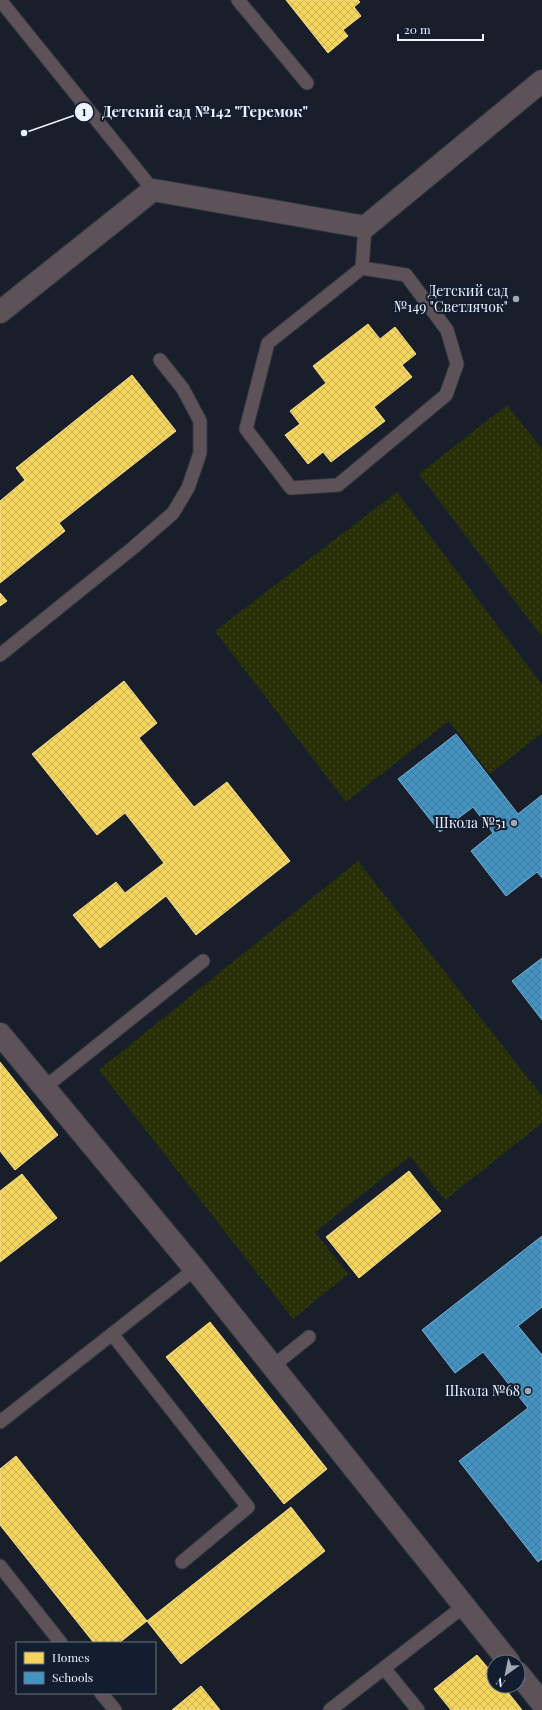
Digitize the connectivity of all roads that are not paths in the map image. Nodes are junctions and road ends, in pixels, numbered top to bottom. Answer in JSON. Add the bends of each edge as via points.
{"nodes":[{"id":1,"x":0,"y":0,"type":"edge"},
{"id":2,"x":238,"y":0,"type":"edge"},
{"id":3,"x":542,"y":81,"type":"edge"},
{"id":4,"x":307,"y":83,"type":"dead end"},
{"id":5,"x":153,"y":190,"type":"junction"},
{"id":6,"x":365,"y":227,"type":"junction"},
{"id":7,"x":362,"y":268,"type":"junction"},
{"id":8,"x":0,"y":312,"type":"edge"},
{"id":9,"x":160,"y":360,"type":"dead end"},
{"id":10,"x":0,"y":655,"type":"edge"},
{"id":11,"x":203,"y":961,"type":"dead end"},
{"id":12,"x":0,"y":1034,"type":"edge"},
{"id":13,"x":44,"y":1088,"type":"junction"},
{"id":14,"x":195,"y":1268,"type":"junction"},
{"id":15,"x":112,"y":1334,"type":"junction"},
{"id":16,"x":309,"y":1337,"type":"dead end"},
{"id":17,"x":273,"y":1366,"type":"junction"},
{"id":18,"x":0,"y":1422,"type":"edge"},
{"id":19,"x":182,"y":1562,"type":"dead end"},
{"id":20,"x":0,"y":1566,"type":"edge"},
{"id":21,"x":464,"y":1606,"type":"junction"},
{"id":22,"x":60,"y":1642,"type":"edge"},
{"id":23,"x":503,"y":1654,"type":"edge"},
{"id":24,"x":384,"y":1668,"type":"junction"},
{"id":25,"x":526,"y":1683,"type":"edge"},
{"id":26,"x":102,"y":1694,"type":"edge"},
{"id":27,"x":542,"y":1703,"type":"edge"},
{"id":28,"x":115,"y":1710,"type":"edge"},
{"id":29,"x":330,"y":1710,"type":"edge"},
{"id":30,"x":418,"y":1710,"type":"edge"}],
"edges":[{"from":1,"to":5,"type":"lane"},
{"from":2,"to":4,"type":"lane"},
{"from":3,"to":6,"type":"street"},
{"from":5,"to":6,"type":"street"},
{"from":5,"to":8,"type":"street"},
{"from":6,"to":7,"type":"lane"},
{"from":7,"to":7,"type":"lane","via":[[268,343],[246,429],[291,488],[338,486],[446,395],[457,364],[446,330],[406,275]]},
{"from":9,"to":10,"type":"lane","via":[[183,389],[200,421],[200,453],[188,488],[168,518]]},
{"from":11,"to":13,"type":"lane"},
{"from":12,"to":13,"type":"street"},
{"from":13,"to":14,"type":"street"},
{"from":14,"to":15,"type":"lane"},
{"from":14,"to":17,"type":"street"},
{"from":15,"to":18,"type":"lane"},
{"from":15,"to":19,"type":"lane","via":[[248,1507]]},
{"from":16,"to":17,"type":"lane"},
{"from":17,"to":21,"type":"street"},
{"from":20,"to":22,"type":"lane"},
{"from":21,"to":23,"type":"street"},
{"from":21,"to":24,"type":"lane"},
{"from":24,"to":29,"type":"lane"},
{"from":24,"to":30,"type":"lane"},
{"from":25,"to":27,"type":"street"},
{"from":26,"to":28,"type":"lane"}]}
